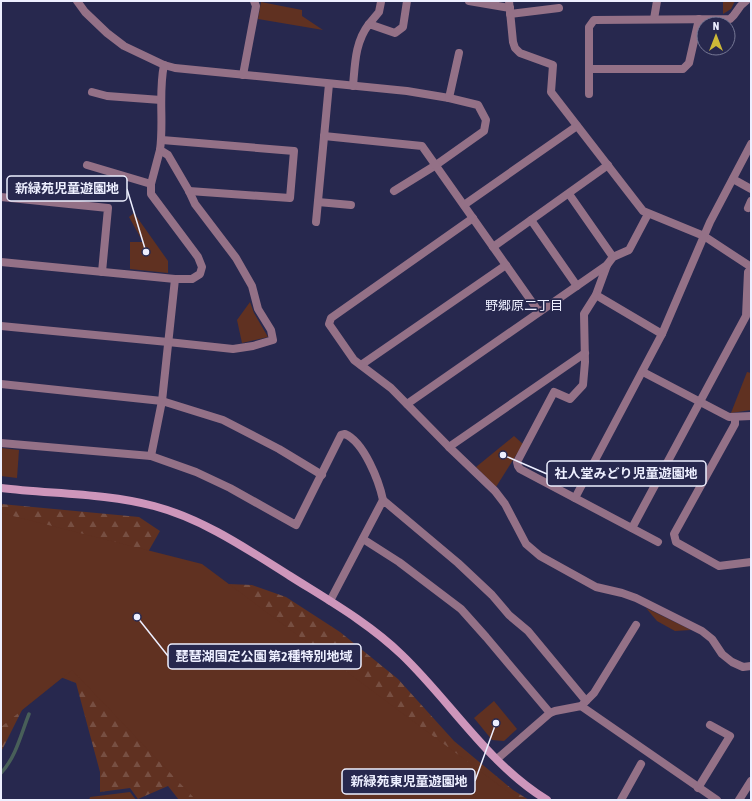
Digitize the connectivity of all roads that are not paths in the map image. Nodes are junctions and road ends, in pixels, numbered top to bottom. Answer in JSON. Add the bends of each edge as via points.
{"nodes":[{"id":1,"x":76,"y":1,"type":"edge"},
{"id":2,"x":254,"y":1,"type":"edge"},
{"id":3,"x":407,"y":1,"type":"edge"},
{"id":4,"x":469,"y":1,"type":"edge"},
{"id":5,"x":657,"y":1,"type":"edge"},
{"id":6,"x":746,"y":1,"type":"edge"},
{"id":7,"x":381,"y":2,"type":"edge"},
{"id":8,"x":510,"y":7,"type":"edge"},
{"id":9,"x":559,"y":8,"type":"dead end"},
{"id":10,"x":734,"y":16,"type":"edge"},
{"id":11,"x":654,"y":19,"type":"junction"},
{"id":12,"x":696,"y":19,"type":"edge"},
{"id":13,"x":369,"y":24,"type":"junction"},
{"id":14,"x":696,"y":32,"type":"edge"},
{"id":15,"x":459,"y":53,"type":"dead end"},
{"id":16,"x":164,"y":65,"type":"junction"},
{"id":17,"x":589,"y":69,"type":"junction"},
{"id":18,"x":244,"y":75,"type":"junction"},
{"id":19,"x":329,"y":84,"type":"junction"},
{"id":20,"x":353,"y":86,"type":"junction"},
{"id":21,"x":92,"y":92,"type":"dead end"},
{"id":22,"x":589,"y":94,"type":"dead end"},
{"id":23,"x":449,"y":98,"type":"junction"},
{"id":24,"x":161,"y":100,"type":"junction"},
{"id":25,"x":577,"y":126,"type":"junction"},
{"id":26,"x":324,"y":136,"type":"junction"},
{"id":27,"x":162,"y":140,"type":"junction"},
{"id":28,"x":751,"y":145,"type":"edge"},
{"id":29,"x":160,"y":150,"type":"junction"},
{"id":30,"x":87,"y":165,"type":"dead end"},
{"id":31,"x":436,"y":165,"type":"junction"},
{"id":32,"x":608,"y":165,"type":"junction"},
{"id":33,"x":733,"y":179,"type":"junction"},
{"id":34,"x":151,"y":184,"type":"junction"},
{"id":35,"x":751,"y":189,"type":"edge"},
{"id":36,"x":189,"y":191,"type":"junction"},
{"id":37,"x":394,"y":191,"type":"dead end"},
{"id":38,"x":568,"y":194,"type":"junction"},
{"id":39,"x":1,"y":197,"type":"edge"},
{"id":40,"x":318,"y":202,"type":"junction"},
{"id":41,"x":350,"y":205,"type":"dead end"},
{"id":42,"x":464,"y":205,"type":"junction"},
{"id":43,"x":648,"y":214,"type":"junction"},
{"id":44,"x":473,"y":218,"type":"junction"},
{"id":45,"x":531,"y":220,"type":"junction"},
{"id":46,"x":316,"y":222,"type":"dead end"},
{"id":47,"x":704,"y":236,"type":"junction"},
{"id":48,"x":494,"y":247,"type":"junction"},
{"id":49,"x":613,"y":257,"type":"junction"},
{"id":50,"x":1,"y":262,"type":"edge"},
{"id":51,"x":506,"y":265,"type":"junction"},
{"id":52,"x":607,"y":265,"type":"junction"},
{"id":53,"x":751,"y":268,"type":"edge"},
{"id":54,"x":102,"y":272,"type":"junction"},
{"id":55,"x":175,"y":279,"type":"junction"},
{"id":56,"x":577,"y":286,"type":"junction"},
{"id":57,"x":596,"y":294,"type":"junction"},
{"id":58,"x":539,"y":312,"type":"junction"},
{"id":59,"x":748,"y":316,"type":"edge"},
{"id":60,"x":1,"y":326,"type":"edge"},
{"id":61,"x":662,"y":334,"type":"junction"},
{"id":62,"x":168,"y":342,"type":"junction"},
{"id":63,"x":585,"y":353,"type":"junction"},
{"id":64,"x":361,"y":365,"type":"junction"},
{"id":65,"x":643,"y":372,"type":"junction"},
{"id":66,"x":1,"y":384,"type":"edge"},
{"id":67,"x":162,"y":402,"type":"junction"},
{"id":68,"x":700,"y":402,"type":"junction"},
{"id":69,"x":407,"y":404,"type":"junction"},
{"id":70,"x":751,"y":416,"type":"edge"},
{"id":71,"x":735,"y":417,"type":"junction"},
{"id":72,"x":1,"y":443,"type":"edge"},
{"id":73,"x":449,"y":447,"type":"junction"},
{"id":74,"x":151,"y":456,"type":"junction"},
{"id":75,"x":322,"y":475,"type":"junction"},
{"id":76,"x":485,"y":482,"type":"junction"},
{"id":77,"x":1,"y":488,"type":"edge"},
{"id":78,"x":479,"y":489,"type":"dead end"},
{"id":79,"x":576,"y":498,"type":"junction"},
{"id":80,"x":384,"y":500,"type":"junction"},
{"id":81,"x":632,"y":528,"type":"junction"},
{"id":82,"x":363,"y":539,"type":"junction"},
{"id":83,"x":658,"y":542,"type":"dead end"},
{"id":84,"x":751,"y":562,"type":"edge"},
{"id":85,"x":330,"y":601,"type":"junction"},
{"id":86,"x":636,"y":625,"type":"dead end"},
{"id":87,"x":751,"y":666,"type":"edge"},
{"id":88,"x":584,"y":704,"type":"junction"},
{"id":89,"x":550,"y":713,"type":"junction"},
{"id":90,"x":710,"y":724,"type":"dead end"},
{"id":91,"x":497,"y":759,"type":"junction"},
{"id":92,"x":641,"y":764,"type":"dead end"},
{"id":93,"x":751,"y":781,"type":"edge"},
{"id":94,"x":698,"y":788,"type":"junction"},
{"id":95,"x":548,"y":800,"type":"edge"},
{"id":96,"x":621,"y":800,"type":"edge"},
{"id":97,"x":717,"y":800,"type":"edge"},
{"id":98,"x":739,"y":800,"type":"edge"}],
"edges":[{"from":1,"to":16,"type":"street","via":[[124,46]]},
{"from":2,"to":18,"type":"street","via":[[256,6]]},
{"from":3,"to":13,"type":"street","via":[[403,28],[395,33]]},
{"from":4,"to":8,"type":"street"},
{"from":5,"to":11,"type":"street"},
{"from":6,"to":10,"type":"street","via":[[739,5]]},
{"from":7,"to":13,"type":"street","via":[[379,12]]},
{"from":8,"to":9,"type":"street"},
{"from":8,"to":25,"type":"street","via":[[515,48],[520,53],[553,66],[551,92]]},
{"from":11,"to":12,"type":"street"},
{"from":11,"to":17,"type":"street","via":[[594,20],[589,27]]},
{"from":13,"to":20,"type":"street","via":[[363,31],[356,52]]},
{"from":14,"to":17,"type":"street","via":[[689,63],[683,69]]},
{"from":15,"to":23,"type":"street"},
{"from":16,"to":18,"type":"street"},
{"from":16,"to":24,"type":"street"},
{"from":17,"to":22,"type":"street"},
{"from":18,"to":19,"type":"street"},
{"from":19,"to":20,"type":"street"},
{"from":19,"to":26,"type":"street"},
{"from":20,"to":23,"type":"street"},
{"from":21,"to":24,"type":"street","via":[[107,96]]},
{"from":23,"to":31,"type":"street","via":[[478,105],[486,120],[484,131]]},
{"from":24,"to":27,"type":"street"},
{"from":25,"to":32,"type":"street"},
{"from":25,"to":42,"type":"street"},
{"from":26,"to":31,"type":"street","via":[[422,146]]},
{"from":26,"to":40,"type":"street"},
{"from":27,"to":29,"type":"street"},
{"from":27,"to":36,"type":"street","via":[[294,151],[290,198]]},
{"from":28,"to":33,"type":"street"},
{"from":29,"to":34,"type":"street"},
{"from":29,"to":36,"type":"street","via":[[168,155]]},
{"from":30,"to":34,"type":"street"},
{"from":31,"to":37,"type":"street"},
{"from":31,"to":42,"type":"street"},
{"from":32,"to":38,"type":"street"},
{"from":32,"to":43,"type":"street","via":[[643,212]]},
{"from":33,"to":35,"type":"street"},
{"from":33,"to":47,"type":"street"},
{"from":34,"to":55,"type":"street","via":[[151,194],[198,257],[202,267],[200,274],[192,279]]},
{"from":36,"to":62,"type":"street","via":[[195,204],[236,258],[252,286],[258,309],[271,330],[273,340],[233,349]]},
{"from":38,"to":45,"type":"street"},
{"from":38,"to":49,"type":"street"},
{"from":39,"to":54,"type":"street","via":[[108,208]]},
{"from":40,"to":41,"type":"street"},
{"from":40,"to":46,"type":"street"},
{"from":42,"to":44,"type":"street"},
{"from":43,"to":47,"type":"street"},
{"from":43,"to":49,"type":"street","via":[[629,250]]},
{"from":44,"to":48,"type":"street"},
{"from":44,"to":64,"type":"street","via":[[331,318],[329,324],[354,360]]},
{"from":45,"to":48,"type":"street"},
{"from":45,"to":56,"type":"street"},
{"from":47,"to":53,"type":"street"},
{"from":47,"to":61,"type":"street"},
{"from":48,"to":51,"type":"street"},
{"from":49,"to":52,"type":"street"},
{"from":50,"to":54,"type":"street"},
{"from":51,"to":58,"type":"street"},
{"from":51,"to":64,"type":"street"},
{"from":52,"to":56,"type":"street"},
{"from":52,"to":57,"type":"street"},
{"from":53,"to":59,"type":"street","via":[[748,272]]},
{"from":54,"to":55,"type":"street"},
{"from":55,"to":62,"type":"street"},
{"from":56,"to":58,"type":"street"},
{"from":57,"to":61,"type":"street"},
{"from":57,"to":63,"type":"street","via":[[584,314]]},
{"from":58,"to":69,"type":"street"},
{"from":59,"to":68,"type":"street"},
{"from":60,"to":62,"type":"street"},
{"from":61,"to":65,"type":"street"},
{"from":62,"to":67,"type":"street"},
{"from":63,"to":73,"type":"street"},
{"from":63,"to":79,"type":"street","via":[[583,384],[570,399],[554,392],[517,462],[520,469]]},
{"from":64,"to":69,"type":"street"},
{"from":65,"to":68,"type":"street"},
{"from":65,"to":79,"type":"street"},
{"from":66,"to":67,"type":"street"},
{"from":67,"to":74,"type":"street"},
{"from":67,"to":75,"type":"street","via":[[223,420]]},
{"from":68,"to":71,"type":"street","via":[[729,417]]},
{"from":68,"to":81,"type":"street"},
{"from":69,"to":73,"type":"street"},
{"from":70,"to":71,"type":"street"},
{"from":71,"to":84,"type":"street","via":[[735,424],[674,534],[676,542],[719,566]]},
{"from":72,"to":74,"type":"street"},
{"from":73,"to":76,"type":"street"},
{"from":74,"to":75,"type":"street","via":[[196,472],[230,488],[296,525]]},
{"from":75,"to":80,"type":"street","via":[[341,435],[345,434],[356,442],[369,462],[380,484]]},
{"from":76,"to":78,"type":"street"},
{"from":76,"to":87,"type":"street","via":[[505,504],[526,544],[540,556],[596,587],[636,598],[702,631],[732,662],[743,667]]},
{"from":77,"to":85,"type":"street","via":[[131,501],[175,513],[199,522]]},
{"from":79,"to":81,"type":"street"},
{"from":80,"to":82,"type":"street"},
{"from":80,"to":88,"type":"street","via":[[453,559],[528,631]]},
{"from":81,"to":83,"type":"street"},
{"from":82,"to":85,"type":"street"},
{"from":82,"to":89,"type":"street","via":[[399,562],[460,610]]},
{"from":85,"to":91,"type":"street","via":[[402,654]]},
{"from":86,"to":88,"type":"street","via":[[594,693]]},
{"from":88,"to":89,"type":"street"},
{"from":88,"to":94,"type":"street"},
{"from":89,"to":91,"type":"street"},
{"from":90,"to":94,"type":"street","via":[[730,736]]},
{"from":91,"to":95,"type":"street","via":[[517,778]]},
{"from":92,"to":96,"type":"street"},
{"from":93,"to":98,"type":"street"},
{"from":94,"to":97,"type":"street"}]}
